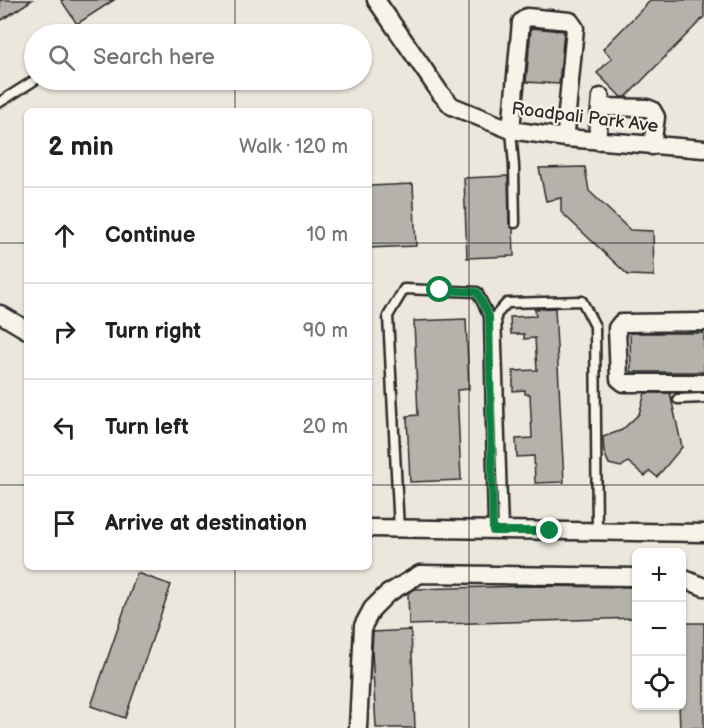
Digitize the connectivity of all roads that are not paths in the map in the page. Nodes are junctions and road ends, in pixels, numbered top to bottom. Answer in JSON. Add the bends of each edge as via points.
{"nodes":[{"id":1,"x":376,"y":0,"type":"edge"},
{"id":2,"x":24,"y":87,"type":"edge"},
{"id":3,"x":0,"y":102,"type":"edge"},
{"id":4,"x":511,"y":130,"type":"junction"},
{"id":5,"x":566,"y":138,"type":"junction"},
{"id":6,"x":597,"y":141,"type":"junction"},
{"id":7,"x":652,"y":146,"type":"junction"},
{"id":8,"x":704,"y":149,"type":"edge"},
{"id":9,"x":514,"y":223,"type":"dead end"},
{"id":10,"x":0,"y":314,"type":"edge"},
{"id":11,"x":704,"y":322,"type":"edge"},
{"id":12,"x":24,"y":328,"type":"edge"},
{"id":13,"x":704,"y":383,"type":"edge"},
{"id":14,"x":704,"y":398,"type":"edge"},
{"id":15,"x":678,"y":399,"type":"dead end"},
{"id":16,"x":372,"y":528,"type":"edge"},
{"id":17,"x":399,"y":530,"type":"junction"},
{"id":18,"x":498,"y":531,"type":"junction"},
{"id":19,"x":597,"y":532,"type":"junction"},
{"id":20,"x":704,"y":533,"type":"edge"},
{"id":21,"x":632,"y":577,"type":"edge"},
{"id":22,"x":686,"y":580,"type":"edge"},
{"id":23,"x":704,"y":586,"type":"edge"},
{"id":24,"x":358,"y":728,"type":"edge"}],
"edges":[{"from":1,"to":4,"type":"street","name":"Roadpali Park Ave","via":[[452,106]]},
{"from":2,"to":3,"type":"lane"},
{"from":4,"to":5,"type":"street","name":"Roadpali Park Ave"},
{"from":4,"to":5,"type":"street","via":[[521,21],[570,21],[575,28]]},
{"from":4,"to":9,"type":"lane"},
{"from":5,"to":6,"type":"street","name":"Roadpali Park Ave"},
{"from":6,"to":7,"type":"street","name":"Roadpali Park Ave"},
{"from":6,"to":7,"type":"street","via":[[600,102],[652,110],[656,117]]},
{"from":7,"to":8,"type":"street","name":"Roadpali Park Ave"},
{"from":10,"to":12,"type":"street"},
{"from":11,"to":13,"type":"street","via":[[621,323],[617,328],[619,379],[624,384]]},
{"from":14,"to":15,"type":"lane"},
{"from":16,"to":17,"type":"street"},
{"from":17,"to":18,"type":"street"},
{"from":17,"to":18,"type":"lane","via":[[388,316],[404,289],[477,292],[489,316]]},
{"from":18,"to":19,"type":"street"},
{"from":18,"to":19,"type":"lane","via":[[496,315],[507,303],[582,301],[595,326]]},
{"from":19,"to":20,"type":"street"},
{"from":21,"to":24,"type":"street","via":[[420,574],[387,594],[363,626]]},
{"from":22,"to":23,"type":"street"}]}
